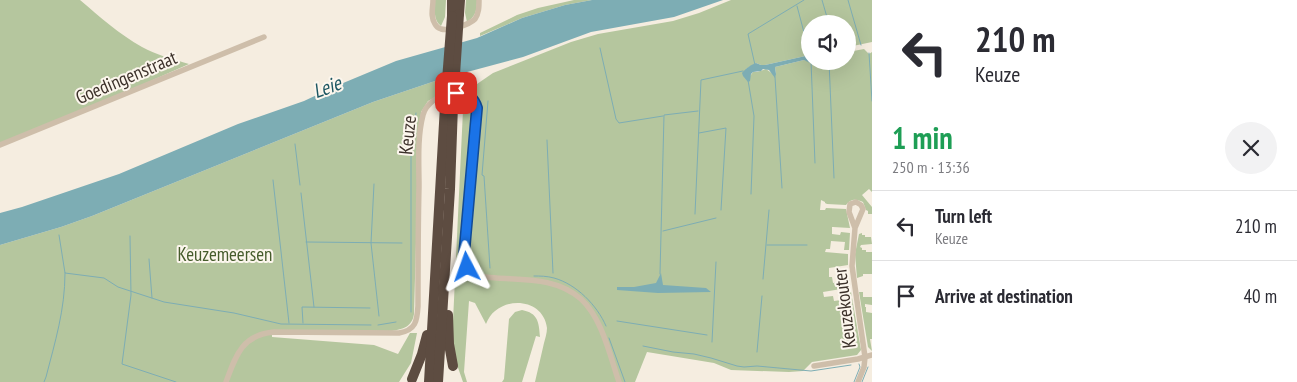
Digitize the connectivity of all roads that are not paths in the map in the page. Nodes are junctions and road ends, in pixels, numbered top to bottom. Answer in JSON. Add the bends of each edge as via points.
{"nodes":[{"id":1,"x":433,"y":0,"type":"edge"},
{"id":2,"x":452,"y":0,"type":"edge"},
{"id":3,"x":460,"y":0,"type":"edge"},
{"id":4,"x":479,"y":0,"type":"edge"},
{"id":5,"x":455,"y":15,"type":"junction"},
{"id":6,"x":264,"y":37,"type":"dead end"},
{"id":7,"x":449,"y":106,"type":"junction"},
{"id":8,"x":0,"y":145,"type":"edge"},
{"id":9,"x":855,"y":228,"type":"dead end"},
{"id":10,"x":446,"y":244,"type":"junction"},
{"id":11,"x":432,"y":317,"type":"junction"},
{"id":12,"x":872,"y":355,"type":"edge"},
{"id":13,"x":865,"y":357,"type":"junction"},
{"id":14,"x":453,"y":366,"type":"dead end"},
{"id":15,"x":814,"y":366,"type":"dead end"},
{"id":16,"x":412,"y":379,"type":"dead end"},
{"id":17,"x":226,"y":382,"type":"edge"},
{"id":18,"x":429,"y":382,"type":"edge"},
{"id":19,"x":438,"y":382,"type":"edge"},
{"id":20,"x":619,"y":382,"type":"edge"},
{"id":21,"x":858,"y":382,"type":"edge"}],
"edges":[{"from":1,"to":4,"type":"street","via":[[433,20],[441,29],[474,20],[479,12]]},
{"from":2,"to":5,"type":"highway"},
{"from":3,"to":5,"type":"highway"},
{"from":5,"to":7,"type":"highway","bridge":true},
{"from":6,"to":8,"type":"street","name":"Goedingenstraat"},
{"from":7,"to":10,"type":"highway"},
{"from":7,"to":11,"type":"highway"},
{"from":9,"to":13,"type":"street","name":"Keuzekouter","via":[[852,266]]},
{"from":10,"to":14,"type":"highway","via":[[449,344]]},
{"from":10,"to":19,"type":"highway"},
{"from":11,"to":16,"type":"highway"},
{"from":11,"to":18,"type":"highway"},
{"from":12,"to":13,"type":"street"},
{"from":13,"to":15,"type":"street"},
{"from":13,"to":21,"type":"street","name":"Keuzekouter"},
{"from":17,"to":20,"type":"street","name":"Keuze","via":[[239,350],[258,335],[274,332],[399,333],[413,327],[418,306],[419,153],[423,114],[433,100],[460,93],[475,102],[477,113],[464,255],[467,267],[480,277],[539,281],[570,291],[588,307],[599,326]]}]}
